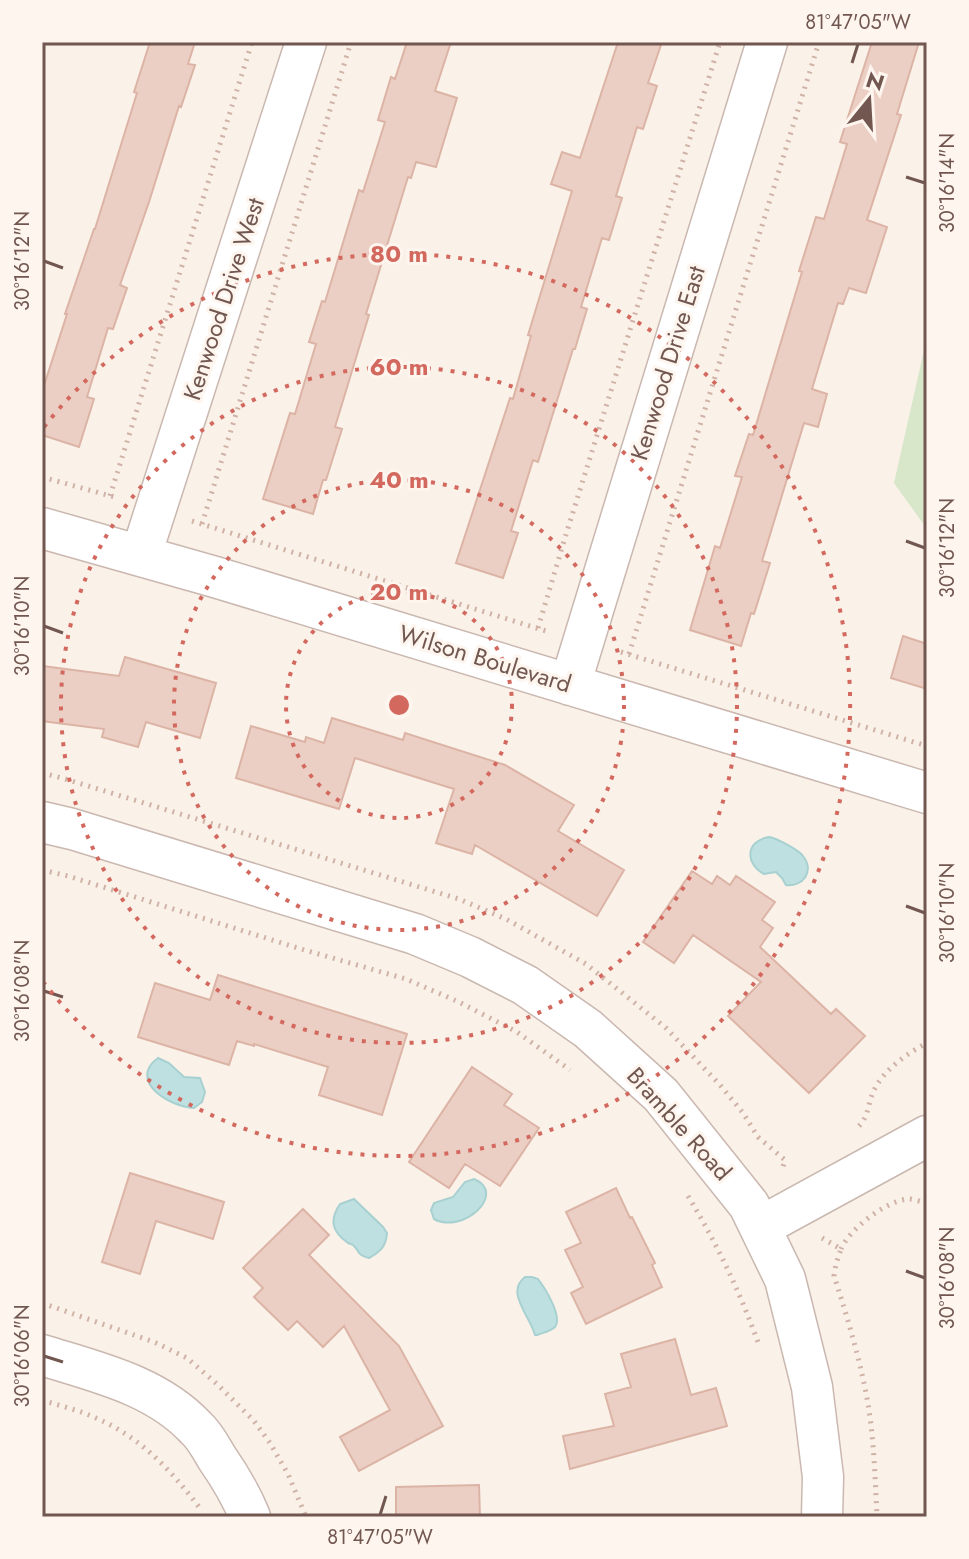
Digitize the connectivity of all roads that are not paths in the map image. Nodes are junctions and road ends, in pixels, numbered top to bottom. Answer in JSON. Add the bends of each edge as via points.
{"nodes":[{"id":1,"x":306,"y":42,"type":"edge"},
{"id":2,"x":767,"y":42,"type":"edge"},
{"id":3,"x":42,"y":528,"type":"edge"},
{"id":4,"x":141,"y":555,"type":"junction"},
{"id":5,"x":570,"y":685,"type":"junction"},
{"id":6,"x":927,"y":793,"type":"edge"},
{"id":7,"x":42,"y":822,"type":"edge"},
{"id":8,"x":927,"y":1136,"type":"edge"},
{"id":9,"x":760,"y":1227,"type":"junction"},
{"id":10,"x":42,"y":1355,"type":"edge"},
{"id":11,"x":250,"y":1517,"type":"edge"},
{"id":12,"x":822,"y":1517,"type":"edge"}],
"edges":[{"from":1,"to":4,"type":"street","name":"Kenwood Drive West"},
{"from":2,"to":5,"type":"street","name":"Kenwood Drive East"},
{"from":3,"to":4,"type":"street","name":"Wilson Boulevard"},
{"from":4,"to":5,"type":"street","name":"Wilson Boulevard"},
{"from":5,"to":6,"type":"street","name":"Wilson Boulevard"},
{"from":7,"to":9,"type":"street","name":"Bramble Road","via":[[415,934],[525,985],[588,1029],[661,1095],[749,1205]]},
{"from":8,"to":9,"type":"street"},
{"from":9,"to":12,"type":"street","name":"Bramble Road","via":[[785,1279],[812,1387],[823,1477]]},
{"from":10,"to":11,"type":"street","via":[[110,1376],[180,1412],[241,1493]]}]}
